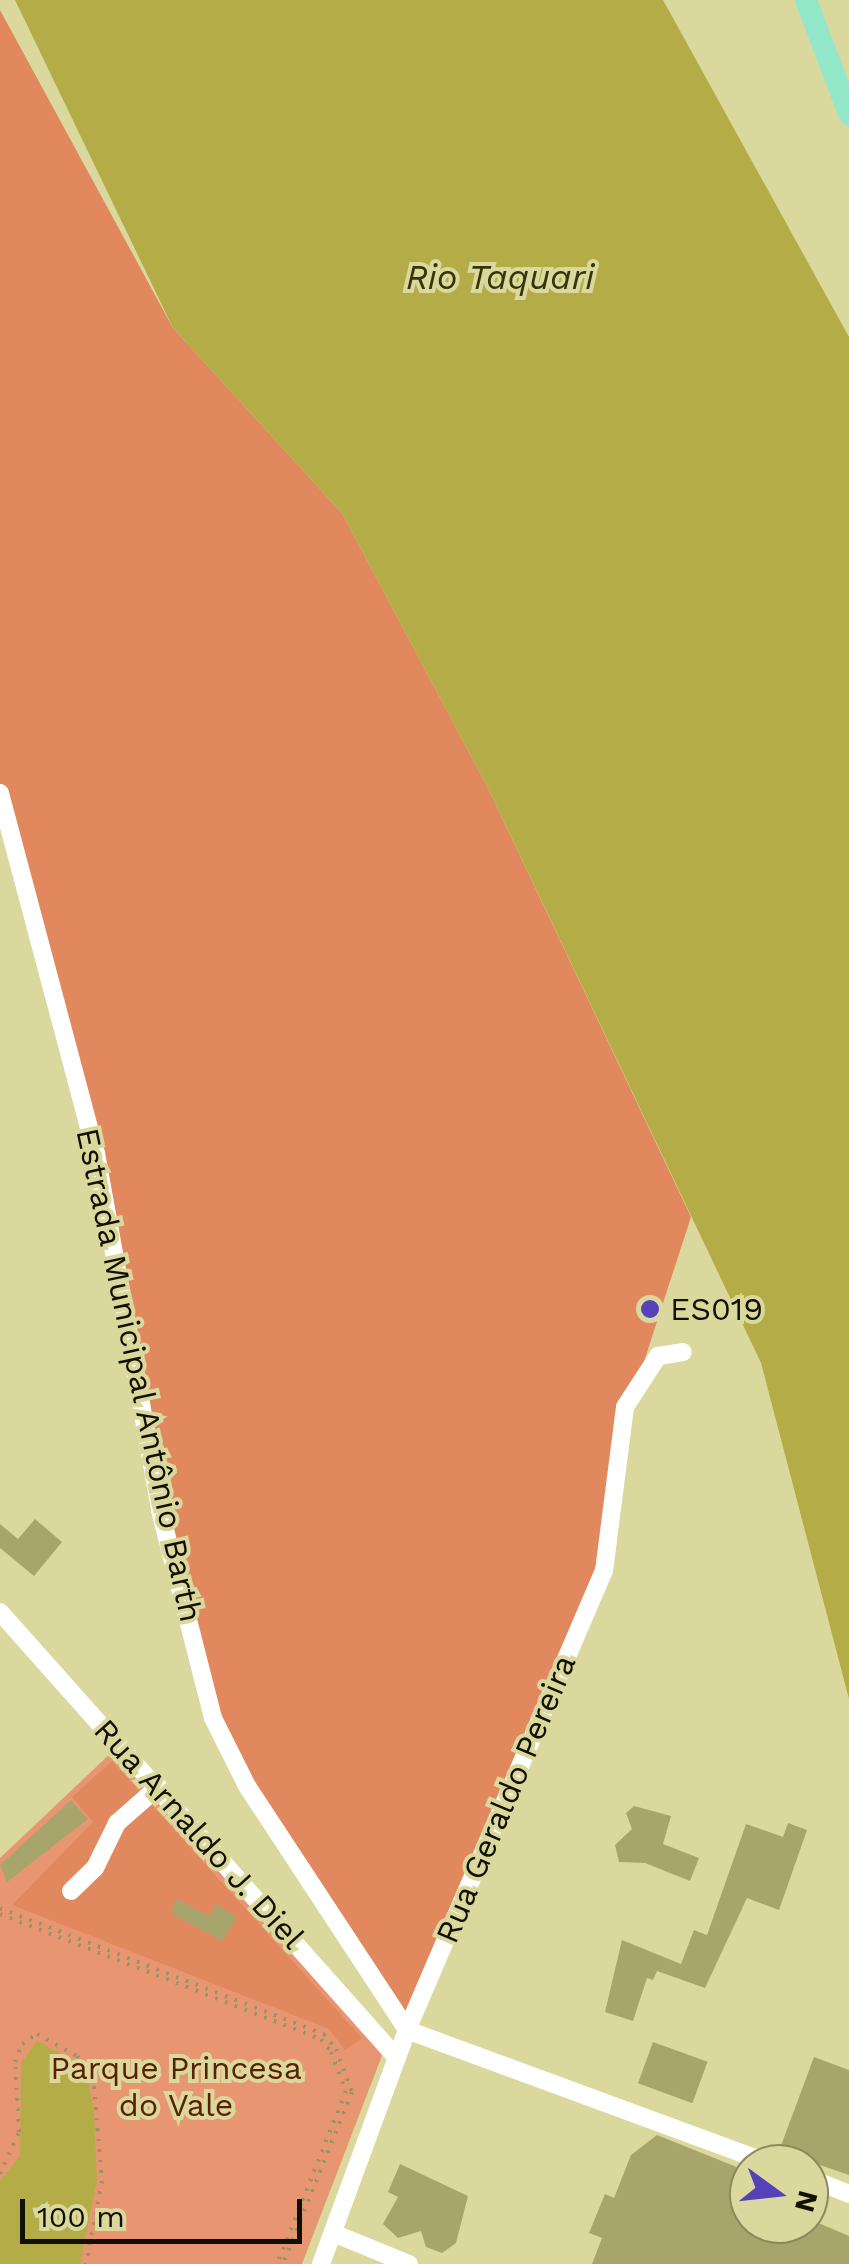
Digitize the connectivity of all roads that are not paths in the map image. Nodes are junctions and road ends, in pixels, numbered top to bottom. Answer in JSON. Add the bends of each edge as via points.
{"nodes":[{"id":1,"x":806,"y":0,"type":"edge"},
{"id":2,"x":849,"y":114,"type":"edge"},
{"id":3,"x":0,"y":793,"type":"edge"},
{"id":4,"x":683,"y":1352,"type":"dead end"},
{"id":5,"x":0,"y":1612,"type":"edge"},
{"id":6,"x":158,"y":1788,"type":"junction"},
{"id":7,"x":71,"y":1891,"type":"dead end"},
{"id":8,"x":407,"y":2030,"type":"junction"},
{"id":9,"x":397,"y":2058,"type":"junction"},
{"id":10,"x":729,"y":2148,"type":"edge"},
{"id":11,"x":333,"y":2233,"type":"junction"},
{"id":12,"x":321,"y":2264,"type":"edge"},
{"id":13,"x":409,"y":2264,"type":"edge"}],
"edges":[{"from":1,"to":2,"type":"main road"},
{"from":3,"to":8,"type":"street","name":"Estrada Municipal Antônio Barth","via":[[96,1153],[160,1510],[213,1718],[247,1786]]},
{"from":4,"to":8,"type":"street","name":"Rua Geraldo Pereira","via":[[658,1356],[625,1407],[604,1571]]},
{"from":5,"to":6,"type":"street","name":"Rua Arnaldo J. Diel"},
{"from":6,"to":7,"type":"street","via":[[117,1824],[95,1868]]},
{"from":6,"to":9,"type":"street","name":"Rua Arnaldo J. Diel"},
{"from":8,"to":9,"type":"street","name":"Rua Geraldo Pereira"},
{"from":8,"to":10,"type":"street"},
{"from":9,"to":11,"type":"street","name":"Rua Geraldo Pereira"},
{"from":11,"to":12,"type":"street","name":"Rua Geraldo Pereira"},
{"from":11,"to":13,"type":"street"}]}
